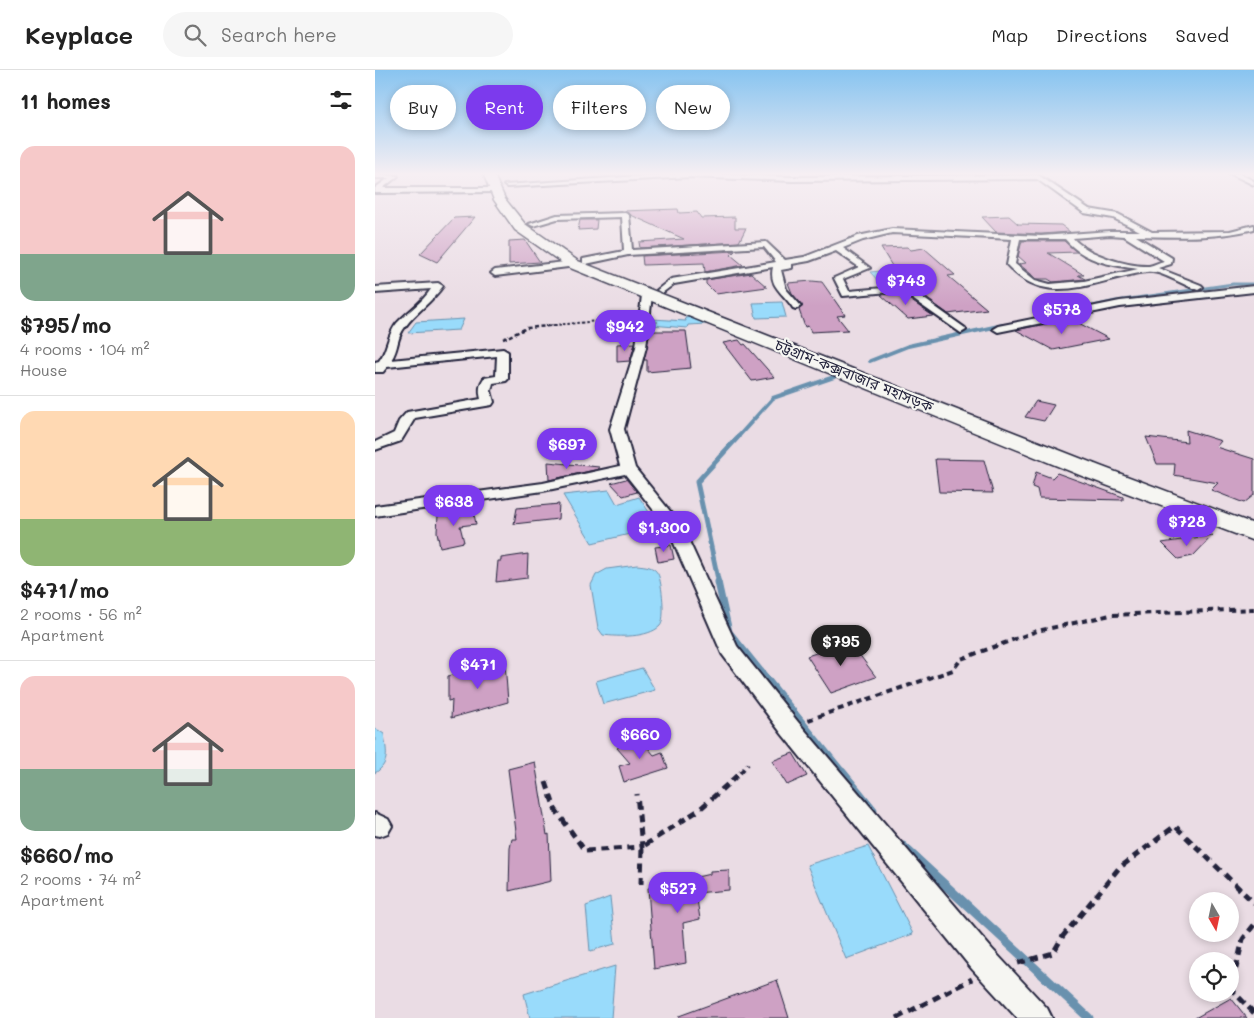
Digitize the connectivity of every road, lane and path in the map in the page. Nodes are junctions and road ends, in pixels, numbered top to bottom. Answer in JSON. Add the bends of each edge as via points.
{"nodes":[{"id":1,"x":513,"y":217,"type":"edge"},
{"id":2,"x":529,"y":217,"type":"edge"},
{"id":3,"x":556,"y":217,"type":"edge"},
{"id":4,"x":625,"y":217,"type":"edge"},
{"id":5,"x":1117,"y":217,"type":"edge"},
{"id":6,"x":533,"y":224,"type":"junction"},
{"id":7,"x":1254,"y":227,"type":"edge"},
{"id":8,"x":1121,"y":233,"type":"junction"},
{"id":9,"x":1149,"y":233,"type":"junction"},
{"id":10,"x":1067,"y":236,"type":"junction"},
{"id":11,"x":1016,"y":238,"type":"junction"},
{"id":12,"x":836,"y":247,"type":"junction"},
{"id":13,"x":628,"y":253,"type":"junction"},
{"id":14,"x":782,"y":262,"type":"junction"},
{"id":15,"x":579,"y":263,"type":"junction"},
{"id":16,"x":1152,"y":269,"type":"junction"},
{"id":17,"x":495,"y":273,"type":"dead end"},
{"id":18,"x":1197,"y":287,"type":"dead end"},
{"id":19,"x":1254,"y":289,"type":"edge"},
{"id":20,"x":375,"y":290,"type":"edge"},
{"id":21,"x":654,"y":292,"type":"junction"},
{"id":22,"x":796,"y":306,"type":"dead end"},
{"id":23,"x":632,"y":318,"type":"dead end"},
{"id":24,"x":999,"y":329,"type":"dead end"},
{"id":25,"x":961,"y":330,"type":"dead end"},
{"id":26,"x":499,"y":353,"type":"junction"},
{"id":27,"x":378,"y":365,"type":"edge"},
{"id":28,"x":375,"y":376,"type":"edge"},
{"id":29,"x":379,"y":445,"type":"edge"},
{"id":30,"x":375,"y":459,"type":"edge"},
{"id":31,"x":629,"y":469,"type":"junction"},
{"id":32,"x":375,"y":511,"type":"edge"},
{"id":33,"x":1254,"y":519,"type":"edge"},
{"id":34,"x":1254,"y":533,"type":"edge"},
{"id":35,"x":1254,"y":608,"type":"edge"},
{"id":36,"x":791,"y":728,"type":"junction"},
{"id":37,"x":748,"y":764,"type":"dead end"},
{"id":38,"x":546,"y":782,"type":"dead end"},
{"id":39,"x":637,"y":794,"type":"dead end"},
{"id":40,"x":642,"y":847,"type":"junction"},
{"id":41,"x":641,"y":884,"type":"dead end"},
{"id":42,"x":1254,"y":902,"type":"edge"},
{"id":43,"x":1254,"y":925,"type":"edge"},
{"id":44,"x":1010,"y":965,"type":"dead end"},
{"id":45,"x":975,"y":977,"type":"dead end"},
{"id":46,"x":1254,"y":1012,"type":"edge"},
{"id":47,"x":897,"y":1018,"type":"edge"},
{"id":48,"x":1037,"y":1018,"type":"edge"}],
"edges":[{"from":1,"to":15,"type":"highway","name":"চট্টগ্রাম-কক্সবাজার মহাসড়ক","via":[[520,227]]},
{"from":2,"to":6,"type":"highway","name":"চট্টগ্রাম-কক্সবাজার মহাসড়ক"},
{"from":3,"to":6,"type":"street"},
{"from":4,"to":13,"type":"street"},
{"from":5,"to":9,"type":"street"},
{"from":6,"to":15,"type":"highway","name":"চট্টগ্রাম-কক্সবাজার মহাসড়ক"},
{"from":7,"to":9,"type":"street","via":[[1222,234]]},
{"from":8,"to":9,"type":"street"},
{"from":8,"to":10,"type":"street"},
{"from":8,"to":16,"type":"street","via":[[1168,258],[1168,262]]},
{"from":10,"to":11,"type":"street"},
{"from":10,"to":16,"type":"street","via":[[1075,248],[1088,255]]},
{"from":11,"to":12,"type":"street","via":[[900,230]]},
{"from":11,"to":16,"type":"street","via":[[1011,265],[1041,286],[1051,288]]},
{"from":12,"to":14,"type":"street","via":[[806,259]]},
{"from":12,"to":25,"type":"street","via":[[866,268],[838,278],[846,294],[903,288]]},
{"from":13,"to":14,"type":"street","via":[[766,244]]},
{"from":13,"to":15,"type":"street"},
{"from":14,"to":21,"type":"street","via":[[671,282]]},
{"from":14,"to":22,"type":"street","via":[[789,266],[777,268],[776,273],[785,294]]},
{"from":15,"to":17,"type":"street"},
{"from":15,"to":21,"type":"highway","name":"চট্টগ্রাম-কক্সবাজার মহাসড়ক"},
{"from":16,"to":18,"type":"street"},
{"from":19,"to":24,"type":"street","via":[[1121,304]]},
{"from":20,"to":27,"type":"street","via":[[438,286],[401,325],[392,339],[392,351]]},
{"from":21,"to":31,"type":"street","via":[[617,429]]},
{"from":21,"to":33,"type":"highway","name":"চট্টগ্রাম-কক্সবাজার মহাসড়ক"},
{"from":21,"to":34,"type":"highway","name":"চট্টগ্রাম-কক্সবাজার মহাসড়ক"},
{"from":23,"to":26,"type":"path","via":[[527,328],[501,340]]},
{"from":26,"to":27,"type":"street"},
{"from":26,"to":29,"type":"street","via":[[503,352],[502,378],[488,380],[485,390],[488,402],[411,415],[398,435]]},
{"from":27,"to":28,"type":"street"},
{"from":29,"to":30,"type":"street"},
{"from":31,"to":32,"type":"street","via":[[587,479]]},
{"from":31,"to":36,"type":"street","via":[[674,526],[729,649]]},
{"from":35,"to":36,"type":"path","via":[[1111,615],[1037,631],[961,659],[953,670]]},
{"from":36,"to":48,"type":"street","via":[[982,959]]},
{"from":37,"to":40,"type":"path","via":[[701,811]]},
{"from":38,"to":40,"type":"path","via":[[555,809],[585,851]]},
{"from":39,"to":40,"type":"path"},
{"from":40,"to":41,"type":"path"},
{"from":42,"to":44,"type":"path","via":[[1175,826],[1119,868],[1053,952]]},
{"from":43,"to":46,"type":"path","via":[[1245,931],[1231,989]]},
{"from":45,"to":47,"type":"path"}]}
